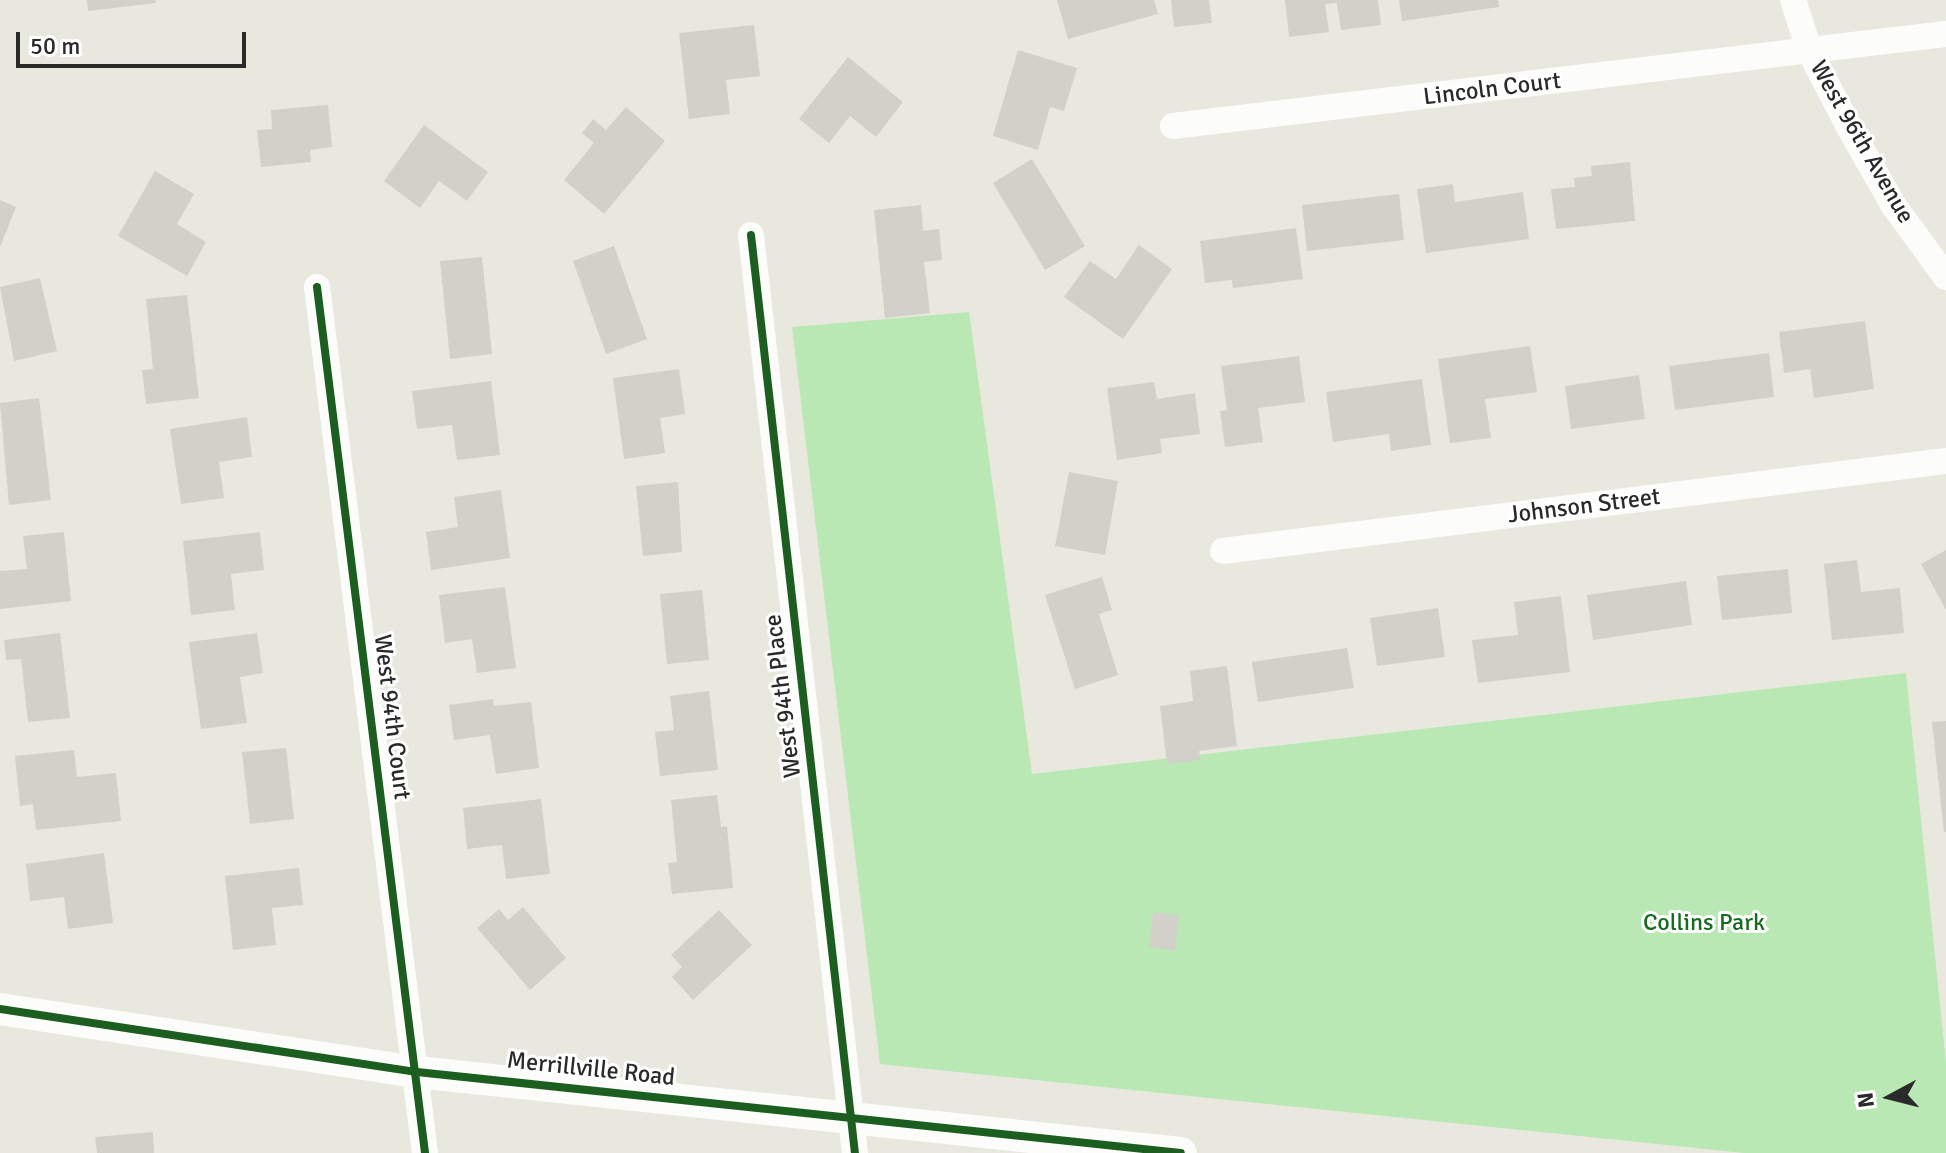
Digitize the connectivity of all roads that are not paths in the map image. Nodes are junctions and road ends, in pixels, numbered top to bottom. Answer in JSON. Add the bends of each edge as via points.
{"nodes":[{"id":1,"x":1793,"y":0,"type":"edge"},
{"id":2,"x":1946,"y":34,"type":"edge"},
{"id":3,"x":1810,"y":52,"type":"junction"},
{"id":4,"x":1173,"y":126,"type":"dead end"},
{"id":5,"x":751,"y":235,"type":"dead end"},
{"id":6,"x":1946,"y":277,"type":"edge"},
{"id":7,"x":317,"y":287,"type":"dead end"},
{"id":8,"x":1946,"y":461,"type":"edge"},
{"id":9,"x":1223,"y":551,"type":"dead end"},
{"id":10,"x":0,"y":1009,"type":"edge"},
{"id":11,"x":417,"y":1072,"type":"junction"},
{"id":12,"x":851,"y":1115,"type":"junction"},
{"id":13,"x":425,"y":1153,"type":"edge"},
{"id":14,"x":855,"y":1153,"type":"edge"},
{"id":15,"x":1181,"y":1153,"type":"edge"}],
"edges":[{"from":1,"to":3,"type":"street","name":"West 96th Avenue"},
{"from":2,"to":3,"type":"street","name":"Lincoln Court"},
{"from":3,"to":4,"type":"street","name":"Lincoln Court"},
{"from":3,"to":6,"type":"street","name":"West 96th Avenue","via":[[1894,206]]},
{"from":5,"to":12,"type":"street","name":"West 94th Place"},
{"from":7,"to":11,"type":"street","name":"West 94th Court"},
{"from":8,"to":9,"type":"street","name":"Johnson Street"},
{"from":10,"to":11,"type":"street","name":"Merrillville Road"},
{"from":11,"to":12,"type":"street","name":"Merrillville Road"},
{"from":11,"to":13,"type":"street","name":"West 94th Court"},
{"from":12,"to":14,"type":"street","name":"West 94th Place"},
{"from":12,"to":15,"type":"street","name":"Merrillville Road"}]}
